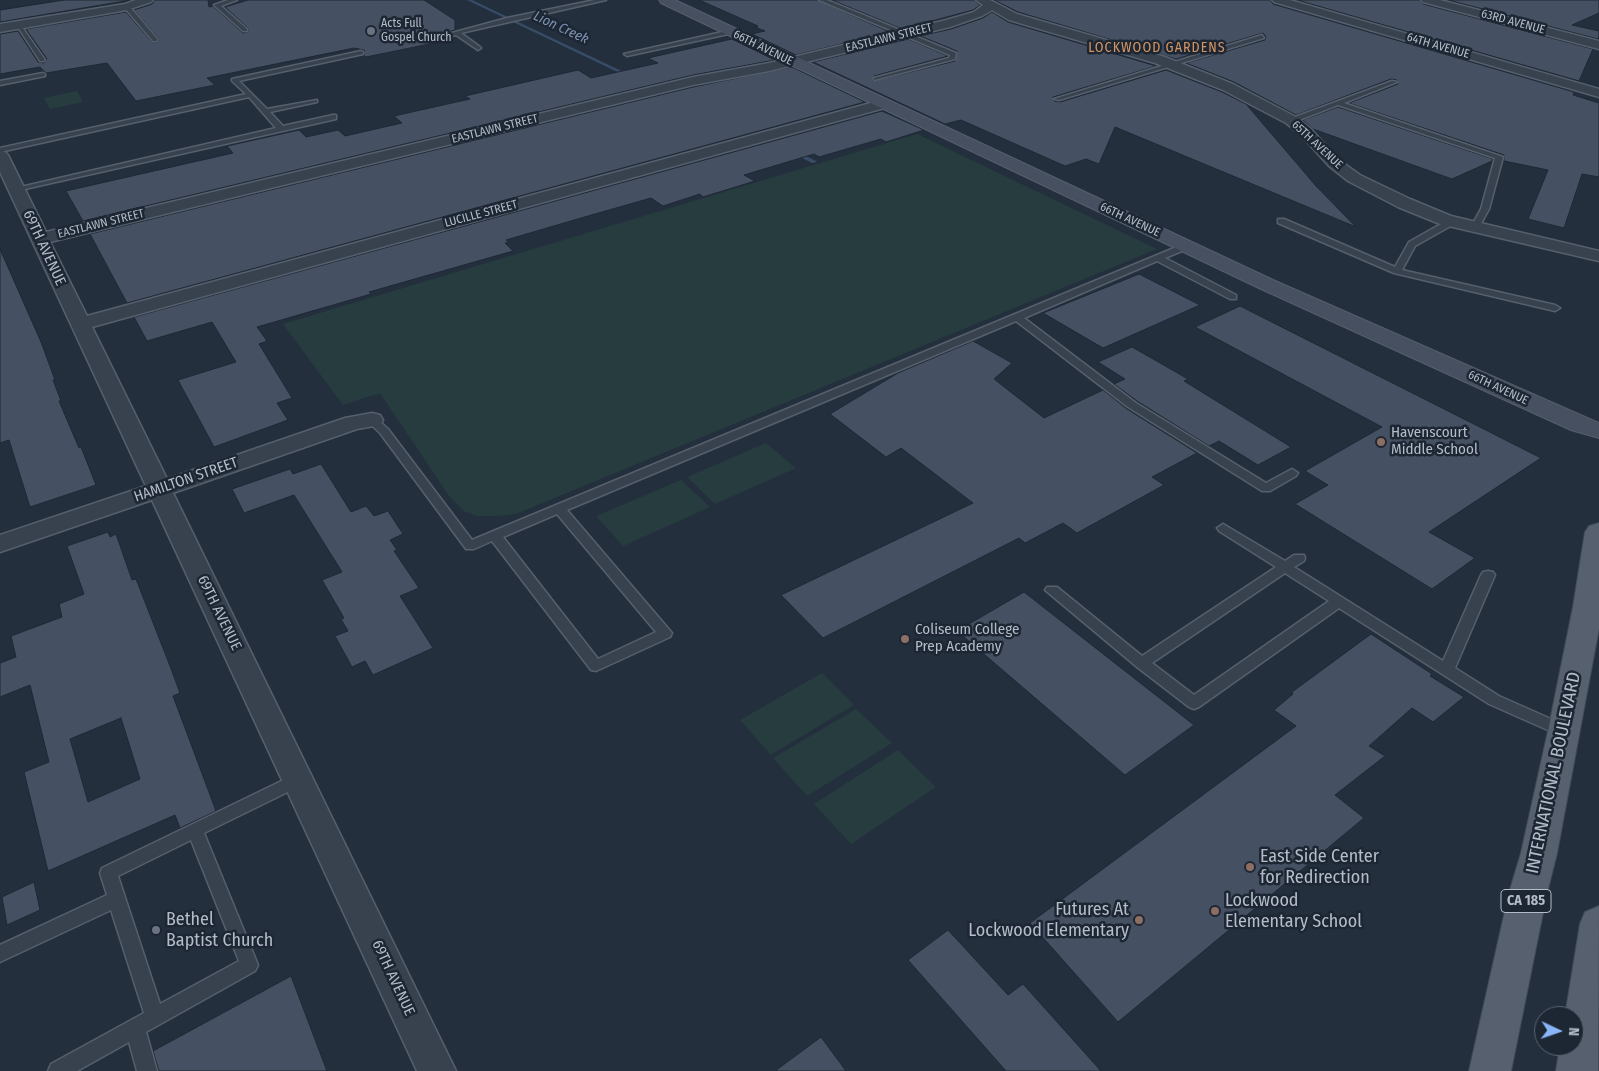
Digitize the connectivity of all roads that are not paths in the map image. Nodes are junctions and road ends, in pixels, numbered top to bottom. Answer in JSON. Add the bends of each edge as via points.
{"nodes":[{"id":1,"x":147,"y":0,"type":"edge"},
{"id":2,"x":226,"y":0,"type":"edge"},
{"id":3,"x":234,"y":0,"type":"edge"},
{"id":4,"x":603,"y":0,"type":"edge"},
{"id":5,"x":664,"y":0,"type":"edge"},
{"id":6,"x":822,"y":0,"type":"edge"},
{"id":7,"x":1278,"y":0,"type":"edge"},
{"id":8,"x":1427,"y":0,"type":"edge"},
{"id":9,"x":987,"y":3,"type":"edge"},
{"id":10,"x":217,"y":5,"type":"junction"},
{"id":11,"x":127,"y":7,"type":"junction"},
{"id":12,"x":950,"y":23,"type":"junction"},
{"id":13,"x":985,"y":24,"type":"dead end"},
{"id":14,"x":1003,"y":24,"type":"dead end"},
{"id":15,"x":18,"y":25,"type":"junction"},
{"id":16,"x":0,"y":28,"type":"edge"},
{"id":17,"x":245,"y":30,"type":"dead end"},
{"id":18,"x":1054,"y":31,"type":"junction"},
{"id":19,"x":731,"y":32,"type":"junction"},
{"id":20,"x":458,"y":34,"type":"junction"},
{"id":21,"x":905,"y":34,"type":"junction"},
{"id":22,"x":440,"y":38,"type":"dead end"},
{"id":23,"x":1262,"y":38,"type":"dead end"},
{"id":24,"x":155,"y":40,"type":"dead end"},
{"id":25,"x":1599,"y":45,"type":"edge"},
{"id":26,"x":478,"y":48,"type":"dead end"},
{"id":27,"x":361,"y":53,"type":"dead end"},
{"id":28,"x":627,"y":54,"type":"dead end"},
{"id":29,"x":42,"y":60,"type":"dead end"},
{"id":30,"x":792,"y":62,"type":"junction"},
{"id":31,"x":1173,"y":65,"type":"junction"},
{"id":32,"x":43,"y":75,"type":"dead end"},
{"id":33,"x":876,"y":78,"type":"dead end"},
{"id":34,"x":1394,"y":82,"type":"dead end"},
{"id":35,"x":0,"y":83,"type":"edge"},
{"id":36,"x":1599,"y":93,"type":"edge"},
{"id":37,"x":251,"y":95,"type":"junction"},
{"id":38,"x":1056,"y":99,"type":"dead end"},
{"id":39,"x":315,"y":101,"type":"dead end"},
{"id":40,"x":1338,"y":103,"type":"junction"},
{"id":41,"x":883,"y":104,"type":"junction"},
{"id":42,"x":265,"y":111,"type":"junction"},
{"id":43,"x":333,"y":117,"type":"dead end"},
{"id":44,"x":1291,"y":120,"type":"junction"},
{"id":45,"x":281,"y":129,"type":"junction"},
{"id":46,"x":0,"y":150,"type":"edge"},
{"id":47,"x":0,"y":155,"type":"edge"},
{"id":48,"x":11,"y":192,"type":"edge"},
{"id":49,"x":1281,"y":221,"type":"dead end"},
{"id":50,"x":1451,"y":222,"type":"junction"},
{"id":51,"x":1475,"y":228,"type":"junction"},
{"id":52,"x":40,"y":239,"type":"junction"},
{"id":53,"x":1186,"y":246,"type":"junction"},
{"id":54,"x":1599,"y":256,"type":"edge"},
{"id":55,"x":1158,"y":258,"type":"junction"},
{"id":56,"x":1397,"y":271,"type":"junction"},
{"id":57,"x":1234,"y":297,"type":"dead end"},
{"id":58,"x":1555,"y":308,"type":"dead end"},
{"id":59,"x":1017,"y":316,"type":"junction"},
{"id":60,"x":79,"y":324,"type":"junction"},
{"id":61,"x":372,"y":420,"type":"joint"},
{"id":62,"x":1599,"y":431,"type":"edge"},
{"id":63,"x":1292,"y":473,"type":"dead end"},
{"id":64,"x":159,"y":489,"type":"junction"},
{"id":65,"x":559,"y":509,"type":"junction"},
{"id":66,"x":1223,"y":528,"type":"dead end"},
{"id":67,"x":1599,"y":532,"type":"edge"},
{"id":68,"x":496,"y":536,"type":"junction"},
{"id":69,"x":0,"y":544,"type":"edge"},
{"id":70,"x":1298,"y":558,"type":"dead end"},
{"id":71,"x":1286,"y":568,"type":"junction"},
{"id":72,"x":1488,"y":575,"type":"dead end"},
{"id":73,"x":1052,"y":590,"type":"dead end"},
{"id":74,"x":1339,"y":601,"type":"junction"},
{"id":75,"x":1142,"y":663,"type":"junction"},
{"id":76,"x":1446,"y":670,"type":"junction"},
{"id":77,"x":1564,"y":731,"type":"junction"},
{"id":78,"x":298,"y":779,"type":"junction"},
{"id":79,"x":195,"y":830,"type":"junction"},
{"id":80,"x":116,"y":898,"type":"junction"},
{"id":81,"x":1599,"y":924,"type":"edge"},
{"id":82,"x":0,"y":954,"type":"edge"},
{"id":83,"x":155,"y":1017,"type":"junction"},
{"id":84,"x":134,"y":1028,"type":"junction"},
{"id":85,"x":58,"y":1071,"type":"edge"},
{"id":86,"x":148,"y":1071,"type":"edge"},
{"id":87,"x":437,"y":1071,"type":"edge"},
{"id":88,"x":1490,"y":1071,"type":"edge"},
{"id":89,"x":1577,"y":1071,"type":"edge"}],
"edges":[{"from":1,"to":11,"type":"street"},
{"from":2,"to":10,"type":"lane"},
{"from":3,"to":10,"type":"lane"},
{"from":4,"to":20,"type":"lane"},
{"from":5,"to":19,"type":"street","name":"66TH AVENUE"},
{"from":6,"to":21,"type":"lane"},
{"from":7,"to":36,"type":"street","name":"64TH AVENUE"},
{"from":8,"to":25,"type":"street","name":"63RD AVENUE"},
{"from":9,"to":12,"type":"street","name":"EASTLAWN STREET","via":[[978,14]]},
{"from":9,"to":18,"type":"street","name":"65TH AVENUE","via":[[1013,17]]},
{"from":10,"to":17,"type":"lane"},
{"from":11,"to":15,"type":"street"},
{"from":11,"to":24,"type":"lane"},
{"from":12,"to":13,"type":"street","name":"EASTLAWN STREET"},
{"from":12,"to":21,"type":"street","name":"EASTLAWN STREET"},
{"from":14,"to":18,"type":"street"},
{"from":15,"to":16,"type":"street"},
{"from":15,"to":29,"type":"lane"},
{"from":18,"to":31,"type":"street","name":"65TH AVENUE"},
{"from":19,"to":28,"type":"lane"},
{"from":19,"to":30,"type":"street","name":"66TH AVENUE"},
{"from":20,"to":22,"type":"lane"},
{"from":20,"to":26,"type":"lane"},
{"from":21,"to":30,"type":"street","name":"EASTLAWN STREET"},
{"from":21,"to":33,"type":"lane","via":[[954,54],[952,59]]},
{"from":23,"to":31,"type":"lane"},
{"from":27,"to":37,"type":"lane","via":[[234,80]]},
{"from":30,"to":41,"type":"street","name":"66TH AVENUE"},
{"from":30,"to":52,"type":"street","name":"EASTLAWN STREET","via":[[683,84]]},
{"from":31,"to":38,"type":"lane"},
{"from":31,"to":44,"type":"street","name":"65TH AVENUE","via":[[1228,87]]},
{"from":32,"to":35,"type":"lane"},
{"from":34,"to":40,"type":"lane"},
{"from":37,"to":42,"type":"lane"},
{"from":37,"to":46,"type":"lane"},
{"from":39,"to":42,"type":"lane"},
{"from":40,"to":44,"type":"lane"},
{"from":40,"to":51,"type":"lane","via":[[1499,157],[1485,210]]},
{"from":41,"to":53,"type":"street","name":"66TH AVENUE"},
{"from":41,"to":60,"type":"street","name":"LUCILLE STREET"},
{"from":42,"to":45,"type":"lane"},
{"from":43,"to":45,"type":"lane"},
{"from":44,"to":50,"type":"street","name":"65TH AVENUE","via":[[1334,163],[1354,178],[1404,204]]},
{"from":45,"to":48,"type":"lane"},
{"from":47,"to":48,"type":"street","name":"69TH AVENUE"},
{"from":48,"to":52,"type":"street","name":"69TH AVENUE"},
{"from":49,"to":56,"type":"lane"},
{"from":50,"to":51,"type":"street","name":"65TH AVENUE"},
{"from":50,"to":56,"type":"lane","via":[[1412,244]]},
{"from":51,"to":54,"type":"street","name":"65TH AVENUE"},
{"from":52,"to":60,"type":"street","name":"69TH AVENUE"},
{"from":53,"to":55,"type":"lane"},
{"from":53,"to":62,"type":"street","name":"66TH AVENUE","via":[[1580,426]]},
{"from":55,"to":57,"type":"lane"},
{"from":55,"to":59,"type":"lane"},
{"from":56,"to":58,"type":"lane"},
{"from":59,"to":63,"type":"lane","via":[[1132,405],[1266,488]]},
{"from":59,"to":65,"type":"lane"},
{"from":60,"to":64,"type":"street","name":"69TH AVENUE"},
{"from":61,"to":64,"type":"street","name":"HAMILTON STREET","via":[[353,423]]},
{"from":61,"to":68,"type":"lane","via":[[384,431],[470,546]]},
{"from":64,"to":69,"type":"street","name":"HAMILTON STREET"},
{"from":64,"to":78,"type":"street","name":"69TH AVENUE"},
{"from":65,"to":68,"type":"lane"},
{"from":65,"to":68,"type":"lane","via":[[666,633],[596,666]]},
{"from":66,"to":71,"type":"lane"},
{"from":67,"to":77,"type":"main road","name":"INTERNATIONAL BOULEVARD","number":"CA 185"},
{"from":70,"to":71,"type":"lane"},
{"from":71,"to":74,"type":"lane"},
{"from":71,"to":75,"type":"lane"},
{"from":72,"to":76,"type":"lane"},
{"from":73,"to":75,"type":"lane"},
{"from":74,"to":75,"type":"lane","via":[[1194,703]]},
{"from":74,"to":76,"type":"lane"},
{"from":76,"to":77,"type":"lane","via":[[1494,700]]},
{"from":77,"to":88,"type":"main road","name":"INTERNATIONAL BOULEVARD","number":"CA 185"},
{"from":78,"to":79,"type":"lane"},
{"from":78,"to":87,"type":"street","name":"69TH AVENUE"},
{"from":79,"to":80,"type":"lane","via":[[108,873]]},
{"from":79,"to":83,"type":"lane","via":[[249,965]]},
{"from":80,"to":82,"type":"lane"},
{"from":80,"to":83,"type":"lane"},
{"from":81,"to":89,"type":"main road"},
{"from":83,"to":84,"type":"lane"},
{"from":84,"to":85,"type":"lane"},
{"from":84,"to":86,"type":"lane"}]}
